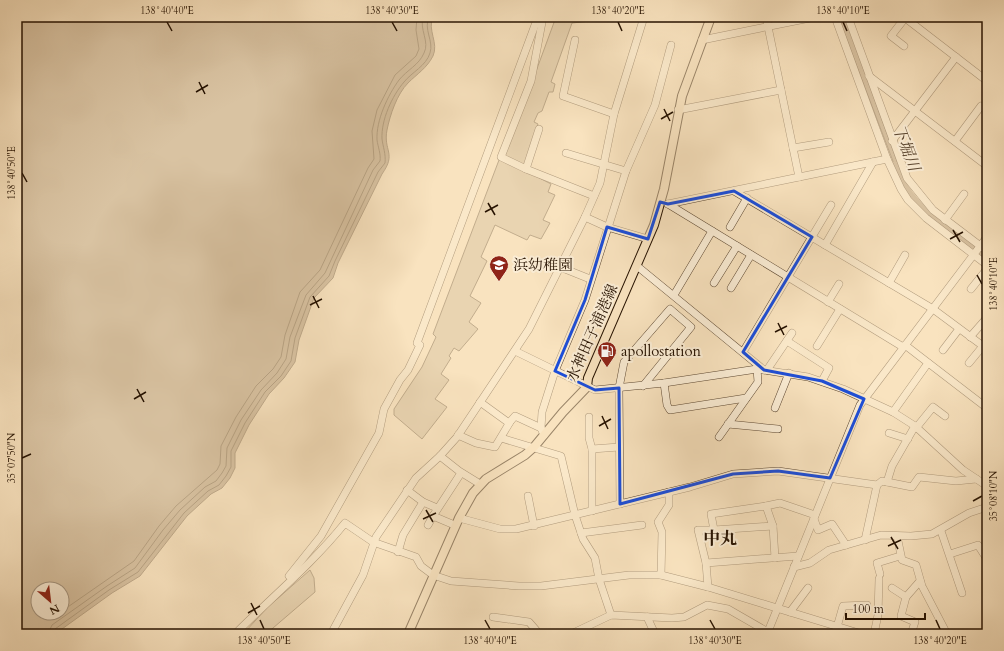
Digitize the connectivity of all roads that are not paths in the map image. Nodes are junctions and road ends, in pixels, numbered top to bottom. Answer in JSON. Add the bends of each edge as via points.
{"nodes":[{"id":1,"x":538,"y":17,"type":"edge"},
{"id":2,"x":543,"y":17,"type":"edge"},
{"id":3,"x":644,"y":17,"type":"edge"},
{"id":4,"x":766,"y":17,"type":"edge"},
{"id":5,"x":815,"y":17,"type":"edge"},
{"id":6,"x":835,"y":17,"type":"edge"},
{"id":7,"x":848,"y":17,"type":"edge"},
{"id":8,"x":904,"y":17,"type":"edge"},
{"id":9,"x":708,"y":20,"type":"edge"},
{"id":10,"x":768,"y":28,"type":"junction"},
{"id":11,"x":576,"y":40,"type":"dead end"},
{"id":12,"x":702,"y":40,"type":"junction"},
{"id":13,"x":671,"y":45,"type":"dead end"},
{"id":14,"x":904,"y":46,"type":"dead end"},
{"id":15,"x":956,"y":57,"type":"junction"},
{"id":16,"x":869,"y":76,"type":"junction"},
{"id":17,"x":987,"y":81,"type":"edge"},
{"id":18,"x":781,"y":90,"type":"junction"},
{"id":19,"x":981,"y":106,"type":"dead end"},
{"id":20,"x":678,"y":110,"type":"junction"},
{"id":21,"x":915,"y":111,"type":"junction"},
{"id":22,"x":614,"y":114,"type":"junction"},
{"id":23,"x":538,"y":129,"type":"dead end"},
{"id":24,"x":892,"y":141,"type":"junction"},
{"id":25,"x":955,"y":141,"type":"junction"},
{"id":26,"x":829,"y":142,"type":"dead end"},
{"id":27,"x":793,"y":148,"type":"junction"},
{"id":28,"x":566,"y":153,"type":"dead end"},
{"id":29,"x":887,"y":159,"type":"junction"},
{"id":30,"x":873,"y":162,"type":"junction"},
{"id":31,"x":604,"y":164,"type":"junction"},
{"id":32,"x":987,"y":166,"type":"edge"},
{"id":33,"x":526,"y":170,"type":"junction"},
{"id":34,"x":626,"y":170,"type":"junction"},
{"id":35,"x":799,"y":177,"type":"junction"},
{"id":36,"x":734,"y":191,"type":"junction"},
{"id":37,"x":964,"y":194,"type":"dead end"},
{"id":38,"x":594,"y":196,"type":"junction"},
{"id":39,"x":747,"y":198,"type":"junction"},
{"id":40,"x":664,"y":203,"type":"junction"},
{"id":41,"x":830,"y":205,"type":"dead end"},
{"id":42,"x":585,"y":217,"type":"junction"},
{"id":43,"x":945,"y":220,"type":"junction"},
{"id":44,"x":607,"y":227,"type":"junction"},
{"id":45,"x":730,"y":227,"type":"dead end"},
{"id":46,"x":712,"y":231,"type":"junction"},
{"id":47,"x":812,"y":237,"type":"junction"},
{"id":48,"x":987,"y":237,"type":"edge"},
{"id":49,"x":648,"y":239,"type":"junction"},
{"id":50,"x":825,"y":245,"type":"junction"},
{"id":51,"x":736,"y":246,"type":"junction"},
{"id":52,"x":980,"y":246,"type":"junction"},
{"id":53,"x":987,"y":251,"type":"edge"},
{"id":54,"x":751,"y":255,"type":"junction"},
{"id":55,"x":905,"y":255,"type":"dead end"},
{"id":56,"x":974,"y":255,"type":"junction"},
{"id":57,"x":987,"y":265,"type":"edge"},
{"id":58,"x":637,"y":266,"type":"junction"},
{"id":59,"x":560,"y":267,"type":"junction"},
{"id":60,"x":987,"y":269,"type":"edge"},
{"id":61,"x":788,"y":277,"type":"junction"},
{"id":62,"x":590,"y":279,"type":"junction"},
{"id":63,"x":714,"y":283,"type":"dead end"},
{"id":64,"x":889,"y":283,"type":"junction"},
{"id":65,"x":839,"y":284,"type":"dead end"},
{"id":66,"x":731,"y":288,"type":"dead end"},
{"id":67,"x":971,"y":289,"type":"dead end"},
{"id":68,"x":674,"y":295,"type":"junction"},
{"id":69,"x":828,"y":302,"type":"junction"},
{"id":70,"x":840,"y":309,"type":"junction"},
{"id":71,"x":933,"y":309,"type":"junction"},
{"id":72,"x":985,"y":320,"type":"dead end"},
{"id":73,"x":959,"y":329,"type":"junction"},
{"id":74,"x":792,"y":334,"type":"dead end"},
{"id":75,"x":970,"y":337,"type":"junction"},
{"id":76,"x":787,"y":341,"type":"junction"},
{"id":77,"x":986,"y":345,"type":"edge"},
{"id":78,"x":817,"y":346,"type":"dead end"},
{"id":79,"x":904,"y":346,"type":"junction"},
{"id":80,"x":942,"y":350,"type":"dead end"},
{"id":81,"x":515,"y":351,"type":"junction"},
{"id":82,"x":743,"y":352,"type":"junction"},
{"id":83,"x":928,"y":363,"type":"junction"},
{"id":84,"x":969,"y":363,"type":"dead end"},
{"id":85,"x":762,"y":370,"type":"junction"},
{"id":86,"x":555,"y":371,"type":"junction"},
{"id":87,"x":789,"y":373,"type":"junction"},
{"id":88,"x":822,"y":381,"type":"junction"},
{"id":89,"x":664,"y":383,"type":"junction"},
{"id":90,"x":643,"y":386,"type":"junction"},
{"id":91,"x":587,"y":387,"type":"junction"},
{"id":92,"x":619,"y":388,"type":"junction"},
{"id":93,"x":746,"y":398,"type":"junction"},
{"id":94,"x":864,"y":399,"type":"junction"},
{"id":95,"x":480,"y":402,"type":"junction"},
{"id":96,"x":774,"y":408,"type":"dead end"},
{"id":97,"x":987,"y":408,"type":"edge"},
{"id":98,"x":892,"y":412,"type":"junction"},
{"id":99,"x":945,"y":416,"type":"dead end"},
{"id":100,"x":589,"y":418,"type":"dead end"},
{"id":101,"x":510,"y":422,"type":"junction"},
{"id":102,"x":728,"y":424,"type":"junction"},
{"id":103,"x":916,"y":427,"type":"junction"},
{"id":104,"x":778,"y":429,"type":"dead end"},
{"id":105,"x":542,"y":432,"type":"junction"},
{"id":106,"x":890,"y":433,"type":"dead end"},
{"id":107,"x":458,"y":435,"type":"junction"},
{"id":108,"x":719,"y":437,"type":"dead end"},
{"id":109,"x":501,"y":438,"type":"junction"},
{"id":110,"x":908,"y":439,"type":"junction"},
{"id":111,"x":533,"y":448,"type":"junction"},
{"id":112,"x":619,"y":448,"type":"junction"},
{"id":113,"x":592,"y":449,"type":"junction"},
{"id":114,"x":440,"y":456,"type":"junction"},
{"id":115,"x":461,"y":472,"type":"junction"},
{"id":116,"x":830,"y":478,"type":"junction"},
{"id":117,"x":976,"y":479,"type":"junction"},
{"id":118,"x":887,"y":482,"type":"junction"},
{"id":119,"x":986,"y":483,"type":"edge"},
{"id":120,"x":480,"y":484,"type":"junction"},
{"id":121,"x":878,"y":485,"type":"junction"},
{"id":122,"x":407,"y":490,"type":"junction"},
{"id":123,"x":669,"y":492,"type":"junction"},
{"id":124,"x":528,"y":496,"type":"dead end"},
{"id":125,"x":423,"y":502,"type":"junction"},
{"id":126,"x":620,"y":504,"type":"junction"},
{"id":127,"x":766,"y":506,"type":"junction"},
{"id":128,"x":987,"y":507,"type":"edge"},
{"id":129,"x":592,"y":511,"type":"junction"},
{"id":130,"x":435,"y":512,"type":"junction"},
{"id":131,"x":575,"y":515,"type":"junction"},
{"id":132,"x":814,"y":517,"type":"junction"},
{"id":133,"x":458,"y":518,"type":"junction"},
{"id":134,"x":428,"y":524,"type":"dead end"},
{"id":135,"x":452,"y":524,"type":"dead end"},
{"id":136,"x":642,"y":525,"type":"dead end"},
{"id":137,"x":534,"y":526,"type":"junction"},
{"id":138,"x":773,"y":526,"type":"junction"},
{"id":139,"x":714,"y":530,"type":"junction"},
{"id":140,"x":941,"y":530,"type":"junction"},
{"id":141,"x":581,"y":533,"type":"junction"},
{"id":142,"x":897,"y":536,"type":"junction"},
{"id":143,"x":865,"y":540,"type":"junction"},
{"id":144,"x":373,"y":542,"type":"junction"},
{"id":145,"x":846,"y":545,"type":"junction"},
{"id":146,"x":398,"y":552,"type":"junction"},
{"id":147,"x":950,"y":554,"type":"junction"},
{"id":148,"x":798,"y":556,"type":"junction"},
{"id":149,"x":900,"y":556,"type":"junction"},
{"id":150,"x":775,"y":558,"type":"junction"},
{"id":151,"x":987,"y":559,"type":"edge"},
{"id":152,"x":706,"y":563,"type":"junction"},
{"id":153,"x":794,"y":567,"type":"junction"},
{"id":154,"x":433,"y":575,"type":"junction"},
{"id":155,"x":661,"y":575,"type":"junction"},
{"id":156,"x":599,"y":579,"type":"junction"},
{"id":157,"x":920,"y":581,"type":"junction"},
{"id":158,"x":708,"y":587,"type":"junction"},
{"id":159,"x":808,"y":588,"type":"dead end"},
{"id":160,"x":892,"y":588,"type":"dead end"},
{"id":161,"x":277,"y":592,"type":"junction"},
{"id":162,"x":962,"y":593,"type":"dead end"},
{"id":163,"x":906,"y":597,"type":"junction"},
{"id":164,"x":867,"y":605,"type":"dead end"},
{"id":165,"x":777,"y":609,"type":"junction"},
{"id":166,"x":790,"y":612,"type":"junction"},
{"id":167,"x":611,"y":615,"type":"junction"},
{"id":168,"x":493,"y":617,"type":"dead end"},
{"id":169,"x":648,"y":617,"type":"junction"},
{"id":170,"x":837,"y":627,"type":"junction"},
{"id":171,"x":585,"y":631,"type":"edge"},
{"id":172,"x":946,"y":632,"type":"dead end"},
{"id":173,"x":767,"y":633,"type":"edge"},
{"id":174,"x":235,"y":634,"type":"edge"},
{"id":175,"x":331,"y":634,"type":"edge"},
{"id":176,"x":408,"y":634,"type":"edge"},
{"id":177,"x":536,"y":634,"type":"edge"},
{"id":178,"x":571,"y":634,"type":"edge"},
{"id":179,"x":655,"y":634,"type":"edge"},
{"id":180,"x":862,"y":634,"type":"edge"},
{"id":181,"x":874,"y":634,"type":"edge"},
{"id":182,"x":911,"y":634,"type":"edge"}],
"edges":[{"from":1,"to":161,"type":"street","via":[[417,344],[420,345],[416,354],[384,409],[379,433],[321,536]]},
{"from":2,"to":33,"type":"street","via":[[531,81],[501,157]]},
{"from":3,"to":22,"type":"street"},
{"from":4,"to":10,"type":"street"},
{"from":5,"to":10,"type":"street"},
{"from":6,"to":29,"type":"street"},
{"from":7,"to":16,"type":"street"},
{"from":8,"to":14,"type":"street","via":[[891,36]]},
{"from":8,"to":15,"type":"street"},
{"from":9,"to":12,"type":"main road","name":"水神田子浦港線"},
{"from":10,"to":12,"type":"street"},
{"from":10,"to":18,"type":"street"},
{"from":11,"to":22,"type":"street","via":[[563,96]]},
{"from":12,"to":20,"type":"main road","name":"水神田子浦港線"},
{"from":13,"to":34,"type":"street","via":[[655,105]]},
{"from":15,"to":17,"type":"street"},
{"from":15,"to":21,"type":"street"},
{"from":16,"to":21,"type":"street"},
{"from":16,"to":24,"type":"street"},
{"from":18,"to":20,"type":"street"},
{"from":18,"to":27,"type":"street"},
{"from":19,"to":25,"type":"street"},
{"from":20,"to":40,"type":"main road","name":"水神田子浦港線"},
{"from":21,"to":24,"type":"street"},
{"from":21,"to":25,"type":"street"},
{"from":22,"to":31,"type":"street"},
{"from":23,"to":33,"type":"street"},
{"from":24,"to":43,"type":"street","via":[[914,189]]},
{"from":25,"to":32,"type":"street"},
{"from":26,"to":27,"type":"street"},
{"from":27,"to":35,"type":"street"},
{"from":28,"to":31,"type":"street"},
{"from":29,"to":30,"type":"street"},
{"from":29,"to":56,"type":"street","via":[[894,178],[912,204]]},
{"from":30,"to":35,"type":"street"},
{"from":30,"to":50,"type":"street"},
{"from":31,"to":34,"type":"street"},
{"from":31,"to":38,"type":"street"},
{"from":33,"to":38,"type":"street"},
{"from":34,"to":44,"type":"street"},
{"from":35,"to":36,"type":"street"},
{"from":36,"to":39,"type":"street"},
{"from":36,"to":40,"type":"street"},
{"from":37,"to":43,"type":"street"},
{"from":38,"to":42,"type":"street"},
{"from":39,"to":45,"type":"street"},
{"from":39,"to":47,"type":"street"},
{"from":40,"to":46,"type":"street"},
{"from":40,"to":49,"type":"main road","name":"水神田子浦港線"},
{"from":41,"to":47,"type":"street"},
{"from":42,"to":44,"type":"street"},
{"from":42,"to":59,"type":"street"},
{"from":43,"to":52,"type":"street"},
{"from":44,"to":49,"type":"street"},
{"from":44,"to":62,"type":"street"},
{"from":46,"to":51,"type":"street"},
{"from":46,"to":68,"type":"street"},
{"from":47,"to":50,"type":"street"},
{"from":47,"to":61,"type":"street"},
{"from":48,"to":52,"type":"street"},
{"from":49,"to":58,"type":"main road","name":"水神田子浦港線"},
{"from":50,"to":64,"type":"street"},
{"from":51,"to":54,"type":"street"},
{"from":51,"to":63,"type":"street"},
{"from":52,"to":53,"type":"street"},
{"from":52,"to":56,"type":"street"},
{"from":54,"to":61,"type":"street"},
{"from":54,"to":66,"type":"street"},
{"from":55,"to":64,"type":"street"},
{"from":56,"to":57,"type":"street"},
{"from":56,"to":71,"type":"street"},
{"from":58,"to":68,"type":"street"},
{"from":58,"to":91,"type":"main road","name":"水神田子浦港線","via":[[588,378]]},
{"from":59,"to":62,"type":"street"},
{"from":59,"to":81,"type":"street"},
{"from":60,"to":67,"type":"street"},
{"from":61,"to":69,"type":"street"},
{"from":61,"to":82,"type":"street"},
{"from":62,"to":86,"type":"street","via":[[585,300]]},
{"from":64,"to":71,"type":"street"},
{"from":65,"to":69,"type":"street"},
{"from":68,"to":82,"type":"street"},
{"from":69,"to":70,"type":"street"},
{"from":70,"to":78,"type":"street"},
{"from":70,"to":79,"type":"street"},
{"from":71,"to":73,"type":"street"},
{"from":71,"to":79,"type":"street"},
{"from":72,"to":75,"type":"street"},
{"from":73,"to":75,"type":"street"},
{"from":73,"to":80,"type":"street"},
{"from":74,"to":76,"type":"street"},
{"from":75,"to":77,"type":"street"},
{"from":76,"to":85,"type":"street"},
{"from":76,"to":88,"type":"street","via":[[829,368]]},
{"from":77,"to":84,"type":"street"},
{"from":79,"to":83,"type":"street"},
{"from":79,"to":94,"type":"street"},
{"from":81,"to":86,"type":"street"},
{"from":81,"to":95,"type":"street"},
{"from":82,"to":85,"type":"street"},
{"from":83,"to":97,"type":"street"},
{"from":83,"to":98,"type":"street"},
{"from":85,"to":87,"type":"street"},
{"from":85,"to":89,"type":"street"},
{"from":85,"to":93,"type":"street","via":[[758,382]]},
{"from":86,"to":91,"type":"street"},
{"from":86,"to":105,"type":"street","via":[[542,412]]},
{"from":87,"to":88,"type":"street"},
{"from":87,"to":96,"type":"street"},
{"from":88,"to":94,"type":"street"},
{"from":89,"to":90,"type":"street"},
{"from":89,"to":93,"type":"street","via":[[670,410]]},
{"from":90,"to":92,"type":"street"},
{"from":90,"to":92,"type":"street","via":[[691,327],[670,308],[624,362]]},
{"from":91,"to":92,"type":"street","via":[[595,390]]},
{"from":91,"to":105,"type":"main road","name":"水神田子浦港線"},
{"from":92,"to":112,"type":"street"},
{"from":93,"to":102,"type":"street"},
{"from":94,"to":98,"type":"street"},
{"from":94,"to":116,"type":"street"},
{"from":95,"to":101,"type":"street"},
{"from":95,"to":107,"type":"street"},
{"from":98,"to":103,"type":"street"},
{"from":99,"to":103,"type":"street","via":[[933,406]]},
{"from":100,"to":113,"type":"street"},
{"from":101,"to":105,"type":"street","via":[[515,416]]},
{"from":101,"to":109,"type":"street"},
{"from":102,"to":104,"type":"street"},
{"from":102,"to":108,"type":"street"},
{"from":103,"to":110,"type":"street"},
{"from":103,"to":117,"type":"street","via":[[962,470]]},
{"from":105,"to":111,"type":"main road","name":"水神田子浦港線"},
{"from":106,"to":110,"type":"street"},
{"from":107,"to":109,"type":"street","via":[[476,443],[495,447]]},
{"from":107,"to":114,"type":"street"},
{"from":109,"to":111,"type":"street"},
{"from":110,"to":118,"type":"street","via":[[892,466]]},
{"from":111,"to":120,"type":"main road","name":"水神田子浦港線"},
{"from":111,"to":131,"type":"street","via":[[562,456]]},
{"from":112,"to":113,"type":"street"},
{"from":112,"to":126,"type":"street"},
{"from":113,"to":129,"type":"street"},
{"from":114,"to":115,"type":"street"},
{"from":114,"to":122,"type":"street"},
{"from":115,"to":120,"type":"street"},
{"from":115,"to":130,"type":"street"},
{"from":116,"to":121,"type":"street"},
{"from":116,"to":123,"type":"street","via":[[778,471],[733,474]]},
{"from":116,"to":132,"type":"street"},
{"from":117,"to":118,"type":"street","via":[[956,481],[919,477],[912,487]]},
{"from":117,"to":119,"type":"street"},
{"from":118,"to":121,"type":"street","via":[[882,481]]},
{"from":120,"to":133,"type":"main road","name":"水神田子浦港線"},
{"from":121,"to":143,"type":"street"},
{"from":122,"to":125,"type":"street"},
{"from":122,"to":144,"type":"street"},
{"from":123,"to":126,"type":"street"},
{"from":123,"to":155,"type":"street","via":[[669,505],[658,522],[662,532]]},
{"from":124,"to":137,"type":"street"},
{"from":125,"to":130,"type":"street"},
{"from":125,"to":146,"type":"street","via":[[403,535]]},
{"from":126,"to":129,"type":"street"},
{"from":127,"to":132,"type":"street","via":[[780,504]]},
{"from":127,"to":138,"type":"street"},
{"from":127,"to":139,"type":"street","via":[[712,514]]},
{"from":128,"to":140,"type":"street","via":[[969,513]]},
{"from":129,"to":131,"type":"street"},
{"from":130,"to":134,"type":"street"},
{"from":130,"to":135,"type":"street"},
{"from":131,"to":137,"type":"street"},
{"from":131,"to":141,"type":"street"},
{"from":132,"to":145,"type":"street","via":[[818,530],[832,524]]},
{"from":132,"to":148,"type":"street"},
{"from":133,"to":137,"type":"street","via":[[500,529]]},
{"from":133,"to":154,"type":"main road","name":"水神田子浦港線"},
{"from":136,"to":141,"type":"street"},
{"from":138,"to":139,"type":"street"},
{"from":138,"to":150,"type":"street"},
{"from":139,"to":152,"type":"street","via":[[698,530]]},
{"from":140,"to":142,"type":"street","via":[[932,534]]},
{"from":140,"to":147,"type":"street"},
{"from":141,"to":156,"type":"street","via":[[595,558]]},
{"from":142,"to":143,"type":"street"},
{"from":142,"to":149,"type":"street"},
{"from":143,"to":145,"type":"street"},
{"from":144,"to":146,"type":"street"},
{"from":144,"to":161,"type":"street","via":[[345,523],[322,552]]},
{"from":144,"to":175,"type":"street","via":[[363,575]]},
{"from":145,"to":153,"type":"street","via":[[829,550],[810,563]]},
{"from":146,"to":154,"type":"street","via":[[416,557],[421,566]]},
{"from":147,"to":151,"type":"street","via":[[978,545]]},
{"from":147,"to":162,"type":"street"},
{"from":148,"to":150,"type":"street"},
{"from":148,"to":153,"type":"street"},
{"from":149,"to":157,"type":"street","via":[[902,560],[916,565]]},
{"from":149,"to":181,"type":"street","via":[[877,563],[880,576],[878,615]]},
{"from":150,"to":152,"type":"street"},
{"from":152,"to":158,"type":"street"},
{"from":153,"to":165,"type":"street"},
{"from":154,"to":156,"type":"street","via":[[451,581],[519,586]]},
{"from":154,"to":176,"type":"main road","name":"水神田子浦港線"},
{"from":155,"to":156,"type":"street","via":[[629,575]]},
{"from":155,"to":158,"type":"street"},
{"from":156,"to":167,"type":"street"},
{"from":157,"to":163,"type":"street"},
{"from":157,"to":172,"type":"street"},
{"from":158,"to":165,"type":"street"},
{"from":159,"to":166,"type":"street"},
{"from":160,"to":163,"type":"street"},
{"from":161,"to":174,"type":"street"},
{"from":163,"to":182,"type":"street","via":[[901,616],[915,622]]},
{"from":164,"to":170,"type":"street","via":[[843,606]]},
{"from":165,"to":166,"type":"street"},
{"from":165,"to":173,"type":"street"},
{"from":166,"to":170,"type":"street"},
{"from":167,"to":169,"type":"street"},
{"from":167,"to":171,"type":"street"},
{"from":168,"to":177,"type":"street","via":[[529,622],[536,630]]},
{"from":169,"to":173,"type":"street","via":[[684,617],[707,605],[714,605],[728,609]]},
{"from":169,"to":179,"type":"street"},
{"from":170,"to":180,"type":"street"},
{"from":171,"to":178,"type":"street"}]}
